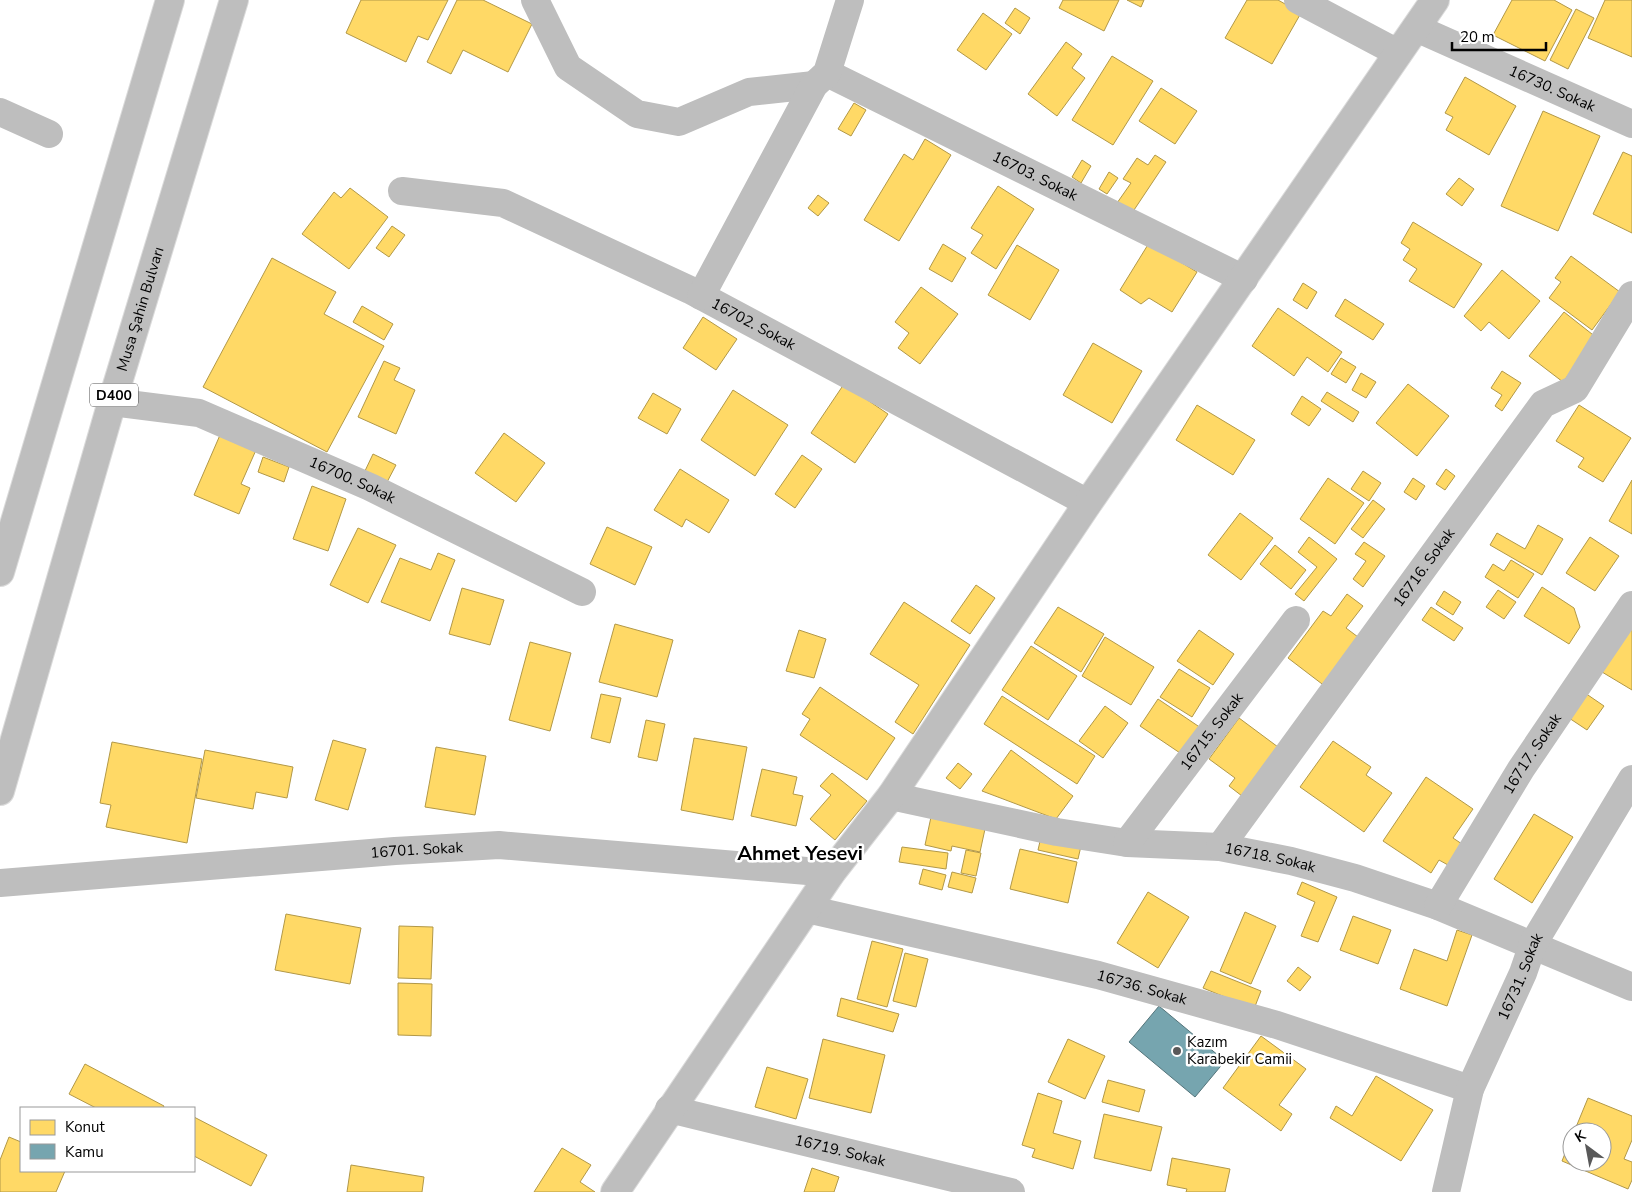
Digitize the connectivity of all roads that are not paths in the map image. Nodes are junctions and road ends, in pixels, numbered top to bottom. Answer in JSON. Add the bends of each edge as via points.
{"nodes":[{"id":1,"x":170,"y":0,"type":"edge"},
{"id":2,"x":234,"y":0,"type":"edge"},
{"id":3,"x":536,"y":0,"type":"edge"},
{"id":4,"x":850,"y":0,"type":"edge"},
{"id":5,"x":1298,"y":0,"type":"edge"},
{"id":6,"x":1435,"y":0,"type":"edge"},
{"id":7,"x":1416,"y":28,"type":"junction"},
{"id":8,"x":1398,"y":53,"type":"junction"},
{"id":9,"x":820,"y":79,"type":"junction"},
{"id":10,"x":0,"y":112,"type":"edge"},
{"id":11,"x":1632,"y":124,"type":"edge"},
{"id":12,"x":49,"y":134,"type":"dead end"},
{"id":13,"x":402,"y":191,"type":"dead end"},
{"id":14,"x":1244,"y":279,"type":"junction"},
{"id":15,"x":1632,"y":295,"type":"edge"},
{"id":16,"x":701,"y":296,"type":"junction"},
{"id":17,"x":112,"y":402,"type":"junction"},
{"id":18,"x":1088,"y":502,"type":"junction"},
{"id":19,"x":0,"y":572,"type":"edge"},
{"id":20,"x":582,"y":592,"type":"dead end"},
{"id":21,"x":1632,"y":605,"type":"edge"},
{"id":22,"x":1296,"y":620,"type":"dead end"},
{"id":23,"x":1632,"y":779,"type":"edge"},
{"id":24,"x":0,"y":792,"type":"edge"},
{"id":25,"x":891,"y":796,"type":"junction"},
{"id":26,"x":1127,"y":843,"type":"junction"},
{"id":27,"x":1220,"y":847,"type":"junction"},
{"id":28,"x":832,"y":873,"type":"junction"},
{"id":29,"x":0,"y":883,"type":"edge"},
{"id":30,"x":1438,"y":906,"type":"junction"},
{"id":31,"x":807,"y":909,"type":"junction"},
{"id":32,"x":1533,"y":944,"type":"junction"},
{"id":33,"x":1632,"y":987,"type":"edge"},
{"id":34,"x":1470,"y":1089,"type":"junction"},
{"id":35,"x":669,"y":1109,"type":"junction"},
{"id":36,"x":615,"y":1192,"type":"edge"},
{"id":37,"x":1011,"y":1192,"type":"edge"},
{"id":38,"x":1446,"y":1192,"type":"edge"}],
"edges":[{"from":1,"to":19,"type":"main road"},
{"from":2,"to":17,"type":"main road","name":"Musa Şahin Bulvarı","number":"D400"},
{"from":3,"to":9,"type":"main road","via":[[568,68],[637,114],[679,122],[749,92]]},
{"from":4,"to":9,"type":"main road"},
{"from":5,"to":8,"type":"main road"},
{"from":6,"to":7,"type":"main road"},
{"from":7,"to":8,"type":"main road"},
{"from":7,"to":11,"type":"main road","name":"16730. Sokak"},
{"from":8,"to":14,"type":"main road"},
{"from":9,"to":14,"type":"main road","name":"16703. Sokak"},
{"from":9,"to":16,"type":"main road"},
{"from":10,"to":12,"type":"main road"},
{"from":13,"to":16,"type":"main road","name":"16702. Sokak","via":[[503,203]]},
{"from":14,"to":18,"type":"main road"},
{"from":15,"to":27,"type":"main road","name":"16716. Sokak","via":[[1575,389],[1543,404]]},
{"from":16,"to":18,"type":"main road","name":"16702. Sokak"},
{"from":17,"to":20,"type":"main road","name":"16700. Sokak","via":[[199,413],[370,487]]},
{"from":17,"to":24,"type":"main road","name":"Musa Şahin Bulvarı","number":"D400"},
{"from":18,"to":25,"type":"main road"},
{"from":21,"to":30,"type":"main road","name":"16717. Sokak","via":[[1521,769]]},
{"from":22,"to":26,"type":"main road","name":"16715. Sokak"},
{"from":23,"to":32,"type":"main road","name":"16731. Sokak"},
{"from":25,"to":26,"type":"main road","name":"16718. Sokak","via":[[1057,832]]},
{"from":25,"to":28,"type":"main road"},
{"from":26,"to":27,"type":"main road","name":"16718. Sokak"},
{"from":27,"to":30,"type":"main road","name":"16718. Sokak","via":[[1355,878]]},
{"from":28,"to":29,"type":"main road","name":"16701. Sokak","via":[[499,845],[395,850]]},
{"from":28,"to":31,"type":"main road"},
{"from":30,"to":32,"type":"main road","name":"16718. Sokak"},
{"from":31,"to":34,"type":"main road","name":"16736. Sokak","via":[[1098,975],[1277,1025]]},
{"from":31,"to":35,"type":"main road"},
{"from":32,"to":33,"type":"main road","name":"16718. Sokak"},
{"from":32,"to":34,"type":"main road","name":"16731. Sokak"},
{"from":34,"to":38,"type":"main road","name":"16731. Sokak"},
{"from":35,"to":36,"type":"main road"},
{"from":35,"to":37,"type":"main road","name":"16719. Sokak"}]}
